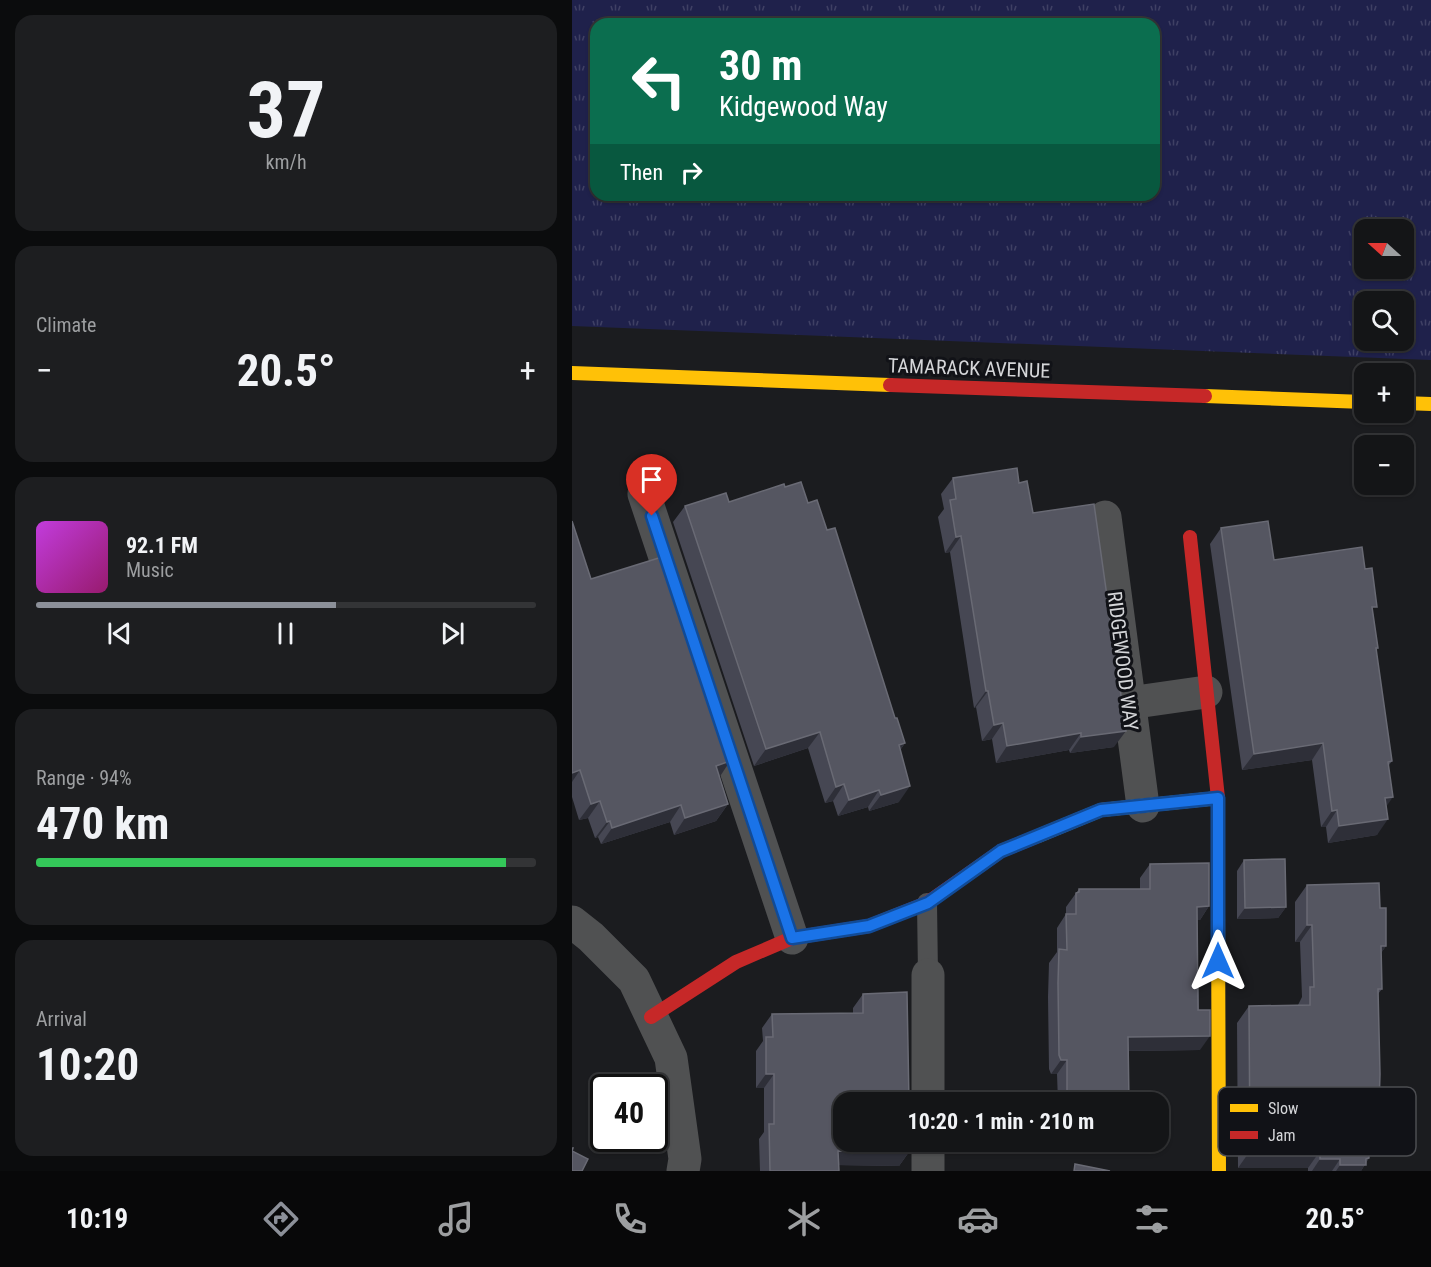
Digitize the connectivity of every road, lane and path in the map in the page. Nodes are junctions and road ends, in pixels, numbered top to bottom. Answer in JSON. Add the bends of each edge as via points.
{"nodes":[{"id":1,"x":572,"y":373,"type":"edge"},
{"id":2,"x":1354,"y":402,"type":"edge"},
{"id":3,"x":1414,"y":403,"type":"edge"},
{"id":4,"x":1432,"y":404,"type":"edge"},
{"id":5,"x":644,"y":494,"type":"dead end"},
{"id":6,"x":1105,"y":517,"type":"dead end"},
{"id":7,"x":1190,"y":537,"type":"dead end"},
{"id":8,"x":1206,"y":692,"type":"junction"},
{"id":9,"x":1129,"y":703,"type":"junction"},
{"id":10,"x":1218,"y":798,"type":"junction"},
{"id":11,"x":1143,"y":806,"type":"junction"},
{"id":12,"x":928,"y":903,"type":"junction"},
{"id":13,"x":572,"y":922,"type":"edge"},
{"id":14,"x":792,"y":938,"type":"junction"},
{"id":15,"x":928,"y":975,"type":"joint"},
{"id":16,"x":651,"y":1017,"type":"junction"},
{"id":17,"x":1219,"y":1087,"type":"edge"},
{"id":18,"x":928,"y":1092,"type":"edge"},
{"id":19,"x":928,"y":1152,"type":"edge"},
{"id":20,"x":1219,"y":1156,"type":"edge"},
{"id":21,"x":683,"y":1171,"type":"edge"},
{"id":22,"x":928,"y":1171,"type":"edge"},
{"id":23,"x":1219,"y":1171,"type":"edge"}],
"edges":[{"from":1,"to":2,"type":"street","name":"TAMARACK AVENUE"},
{"from":3,"to":4,"type":"street"},
{"from":5,"to":14,"type":"street"},
{"from":6,"to":9,"type":"street","name":"RIDGEWOOD WAY"},
{"from":7,"to":8,"type":"street"},
{"from":8,"to":9,"type":"street"},
{"from":8,"to":10,"type":"street"},
{"from":9,"to":11,"type":"street","name":"RIDGEWOOD WAY"},
{"from":10,"to":11,"type":"street"},
{"from":10,"to":17,"type":"street"},
{"from":11,"to":12,"type":"street","via":[[1101,810],[1001,851]]},
{"from":12,"to":14,"type":"street","via":[[869,926]]},
{"from":12,"to":15,"type":"lane"},
{"from":13,"to":16,"type":"street","via":[[634,980]]},
{"from":14,"to":16,"type":"street","via":[[736,962]]},
{"from":15,"to":18,"type":"street"},
{"from":16,"to":21,"type":"street","via":[[671,1059],[685,1159]]},
{"from":19,"to":22,"type":"street"},
{"from":20,"to":23,"type":"street"}]}
